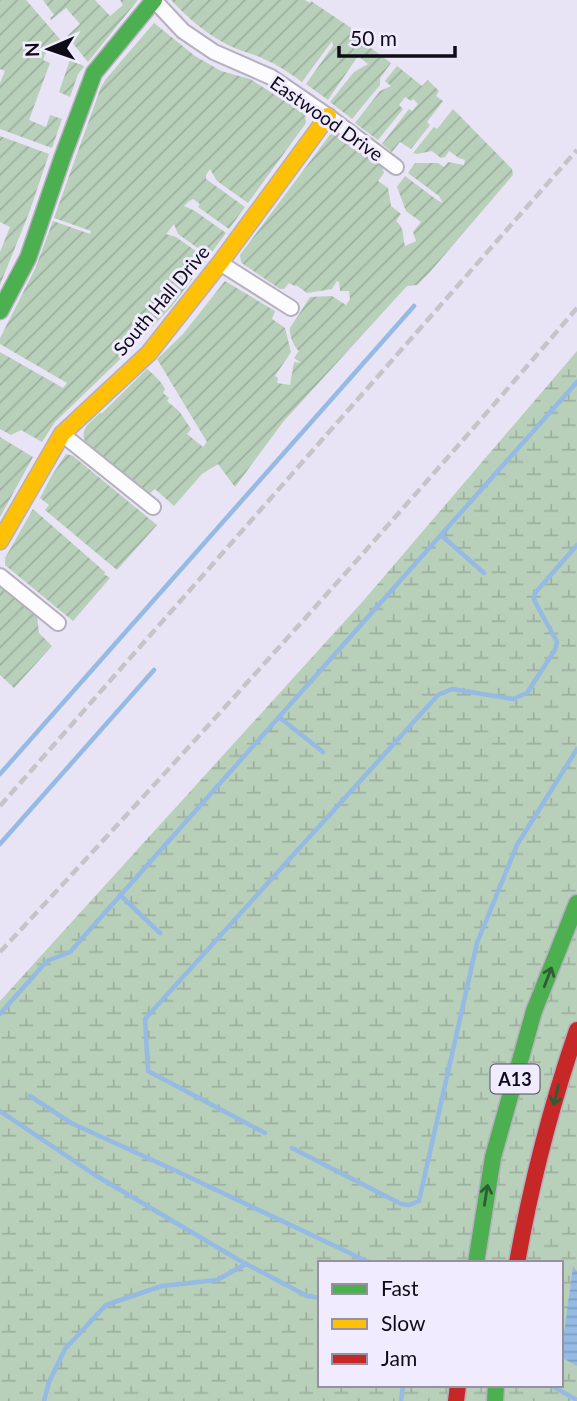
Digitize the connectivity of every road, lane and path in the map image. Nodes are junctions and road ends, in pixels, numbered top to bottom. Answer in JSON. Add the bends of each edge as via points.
{"nodes":[{"id":1,"x":154,"y":0,"type":"edge"},
{"id":2,"x":328,"y":116,"type":"junction"},
{"id":3,"x":396,"y":167,"type":"dead end"},
{"id":4,"x":220,"y":263,"type":"junction"},
{"id":5,"x":290,"y":309,"type":"dead end"},
{"id":6,"x":0,"y":311,"type":"edge"},
{"id":7,"x":62,"y":434,"type":"junction"},
{"id":8,"x":153,"y":507,"type":"dead end"},
{"id":9,"x":0,"y":541,"type":"edge"},
{"id":10,"x":0,"y":576,"type":"edge"},
{"id":11,"x":58,"y":623,"type":"dead end"},
{"id":12,"x":577,"y":903,"type":"edge"},
{"id":13,"x":577,"y":1030,"type":"edge"},
{"id":14,"x":476,"y":1261,"type":"edge"},
{"id":15,"x":517,"y":1261,"type":"edge"}],
"edges":[{"from":1,"to":2,"type":"street","name":"Eastwood Drive","via":[[183,31],[214,52],[271,77]]},
{"from":1,"to":6,"type":"main road","via":[[94,73],[28,258]]},
{"from":2,"to":3,"type":"street","name":"Eastwood Drive"},
{"from":2,"to":4,"type":"main road","name":"South Hall Drive"},
{"from":4,"to":5,"type":"street"},
{"from":4,"to":7,"type":"main road","name":"South Hall Drive","via":[[149,353]]},
{"from":7,"to":8,"type":"street"},
{"from":7,"to":9,"type":"main road","name":"South Hall Drive"},
{"from":10,"to":11,"type":"street"},
{"from":14,"to":12,"type":"main road","number":"A13","one_way":true,"via":[[500,1131],[534,1011]]},
{"from":13,"to":15,"type":"main road","number":"A13","one_way":true,"via":[[558,1086]]}]}
